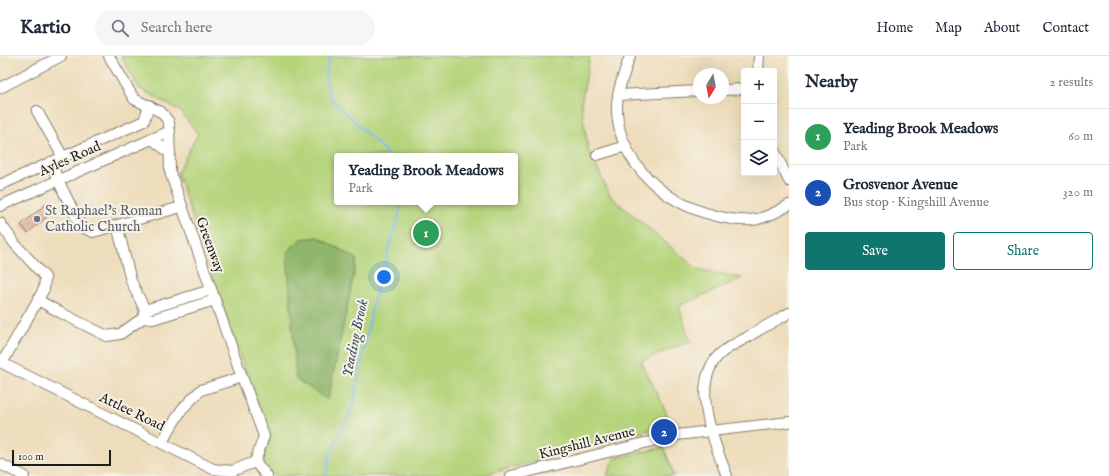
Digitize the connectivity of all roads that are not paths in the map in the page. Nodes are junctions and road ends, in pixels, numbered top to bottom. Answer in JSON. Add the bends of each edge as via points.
{"nodes":[{"id":1,"x":62,"y":56,"type":"edge"},
{"id":2,"x":109,"y":56,"type":"edge"},
{"id":3,"x":630,"y":56,"type":"edge"},
{"id":4,"x":758,"y":56,"type":"edge"},
{"id":5,"x":758,"y":68,"type":"edge"},
{"id":6,"x":0,"y":88,"type":"edge"},
{"id":7,"x":741,"y":89,"type":"edge"},
{"id":8,"x":729,"y":90,"type":"edge"},
{"id":9,"x":693,"y":91,"type":"edge"},
{"id":10,"x":618,"y":95,"type":"junction"},
{"id":11,"x":148,"y":105,"type":"junction"},
{"id":12,"x":37,"y":111,"type":"dead end"},
{"id":13,"x":161,"y":112,"type":"junction"},
{"id":14,"x":144,"y":121,"type":"junction"},
{"id":15,"x":170,"y":131,"type":"junction"},
{"id":16,"x":151,"y":138,"type":"junction"},
{"id":17,"x":626,"y":146,"type":"junction"},
{"id":18,"x":170,"y":153,"type":"junction"},
{"id":19,"x":597,"y":155,"type":"dead end"},
{"id":20,"x":777,"y":156,"type":"edge"},
{"id":21,"x":63,"y":157,"type":"junction"},
{"id":22,"x":51,"y":162,"type":"junction"},
{"id":23,"x":58,"y":180,"type":"junction"},
{"id":24,"x":789,"y":181,"type":"edge"},
{"id":25,"x":0,"y":184,"type":"edge"},
{"id":26,"x":789,"y":205,"type":"edge"},
{"id":27,"x":0,"y":206,"type":"edge"},
{"id":28,"x":182,"y":207,"type":"junction"},
{"id":29,"x":0,"y":223,"type":"edge"},
{"id":30,"x":117,"y":225,"type":"junction"},
{"id":31,"x":211,"y":290,"type":"junction"},
{"id":32,"x":38,"y":300,"type":"junction"},
{"id":33,"x":215,"y":300,"type":"junction"},
{"id":34,"x":789,"y":313,"type":"edge"},
{"id":35,"x":144,"y":314,"type":"junction"},
{"id":36,"x":1,"y":362,"type":"edge"},
{"id":37,"x":242,"y":377,"type":"junction"},
{"id":38,"x":789,"y":422,"type":"edge"},
{"id":39,"x":710,"y":430,"type":"junction"},
{"id":40,"x":162,"y":442,"type":"junction"},
{"id":41,"x":255,"y":462,"type":"junction"},
{"id":42,"x":0,"y":464,"type":"edge"},
{"id":43,"x":24,"y":476,"type":"edge"},
{"id":44,"x":267,"y":476,"type":"edge"},
{"id":45,"x":511,"y":476,"type":"edge"},
{"id":46,"x":727,"y":476,"type":"edge"}],
"edges":[{"from":1,"to":6,"type":"street"},
{"from":2,"to":11,"type":"street","via":[[134,99]]},
{"from":3,"to":10,"type":"street"},
{"from":4,"to":5,"type":"street"},
{"from":7,"to":8,"type":"street"},
{"from":9,"to":10,"type":"street"},
{"from":10,"to":17,"type":"street","via":[[618,119]]},
{"from":11,"to":13,"type":"street"},
{"from":11,"to":14,"type":"street"},
{"from":12,"to":21,"type":"street"},
{"from":13,"to":14,"type":"street","name":"Ayles Road"},
{"from":13,"to":15,"type":"street","name":"Greenway","via":[[169,122]]},
{"from":14,"to":21,"type":"street","name":"Ayles Road"},
{"from":15,"to":16,"type":"street","name":"Ayles Road"},
{"from":15,"to":18,"type":"street","name":"Greenway"},
{"from":16,"to":18,"type":"street"},
{"from":16,"to":23,"type":"street","name":"Ayles Road"},
{"from":17,"to":19,"type":"street"},
{"from":17,"to":26,"type":"street","via":[[651,182],[674,200],[696,210],[727,218],[752,219],[767,216]]},
{"from":18,"to":28,"type":"street","name":"Greenway","via":[[170,172]]},
{"from":20,"to":24,"type":"street"},
{"from":21,"to":22,"type":"street","name":"Ayles Road"},
{"from":22,"to":23,"type":"street"},
{"from":22,"to":25,"type":"street","name":"Ayles Road"},
{"from":23,"to":27,"type":"street","name":"Ayles Road"},
{"from":23,"to":30,"type":"street","via":[[81,227],[93,232]]},
{"from":28,"to":30,"type":"street"},
{"from":28,"to":31,"type":"street","name":"Greenway"},
{"from":29,"to":32,"type":"street","via":[[45,277],[44,289]]},
{"from":30,"to":35,"type":"street","via":[[131,281]]},
{"from":31,"to":33,"type":"street","name":"Greenway"},
{"from":31,"to":35,"type":"street"},
{"from":32,"to":35,"type":"street","via":[[107,336],[120,334]]},
{"from":32,"to":36,"type":"street"},
{"from":33,"to":35,"type":"street","via":[[153,319]]},
{"from":33,"to":37,"type":"street","name":"Greenway"},
{"from":34,"to":39,"type":"street","via":[[726,349],[715,360],[709,369],[705,385]]},
{"from":36,"to":40,"type":"street","name":"Attlee Road"},
{"from":37,"to":40,"type":"street","via":[[201,390],[182,409]]},
{"from":37,"to":41,"type":"street","name":"Greenway","via":[[264,436]]},
{"from":38,"to":39,"type":"street","name":"Kingshill Avenue"},
{"from":39,"to":45,"type":"street","name":"Kingshill Avenue","via":[[677,435]]},
{"from":39,"to":46,"type":"street"},
{"from":40,"to":41,"type":"street","name":"Attlee Road","via":[[213,469],[232,471]]},
{"from":41,"to":44,"type":"street"},
{"from":42,"to":43,"type":"street"}]}
